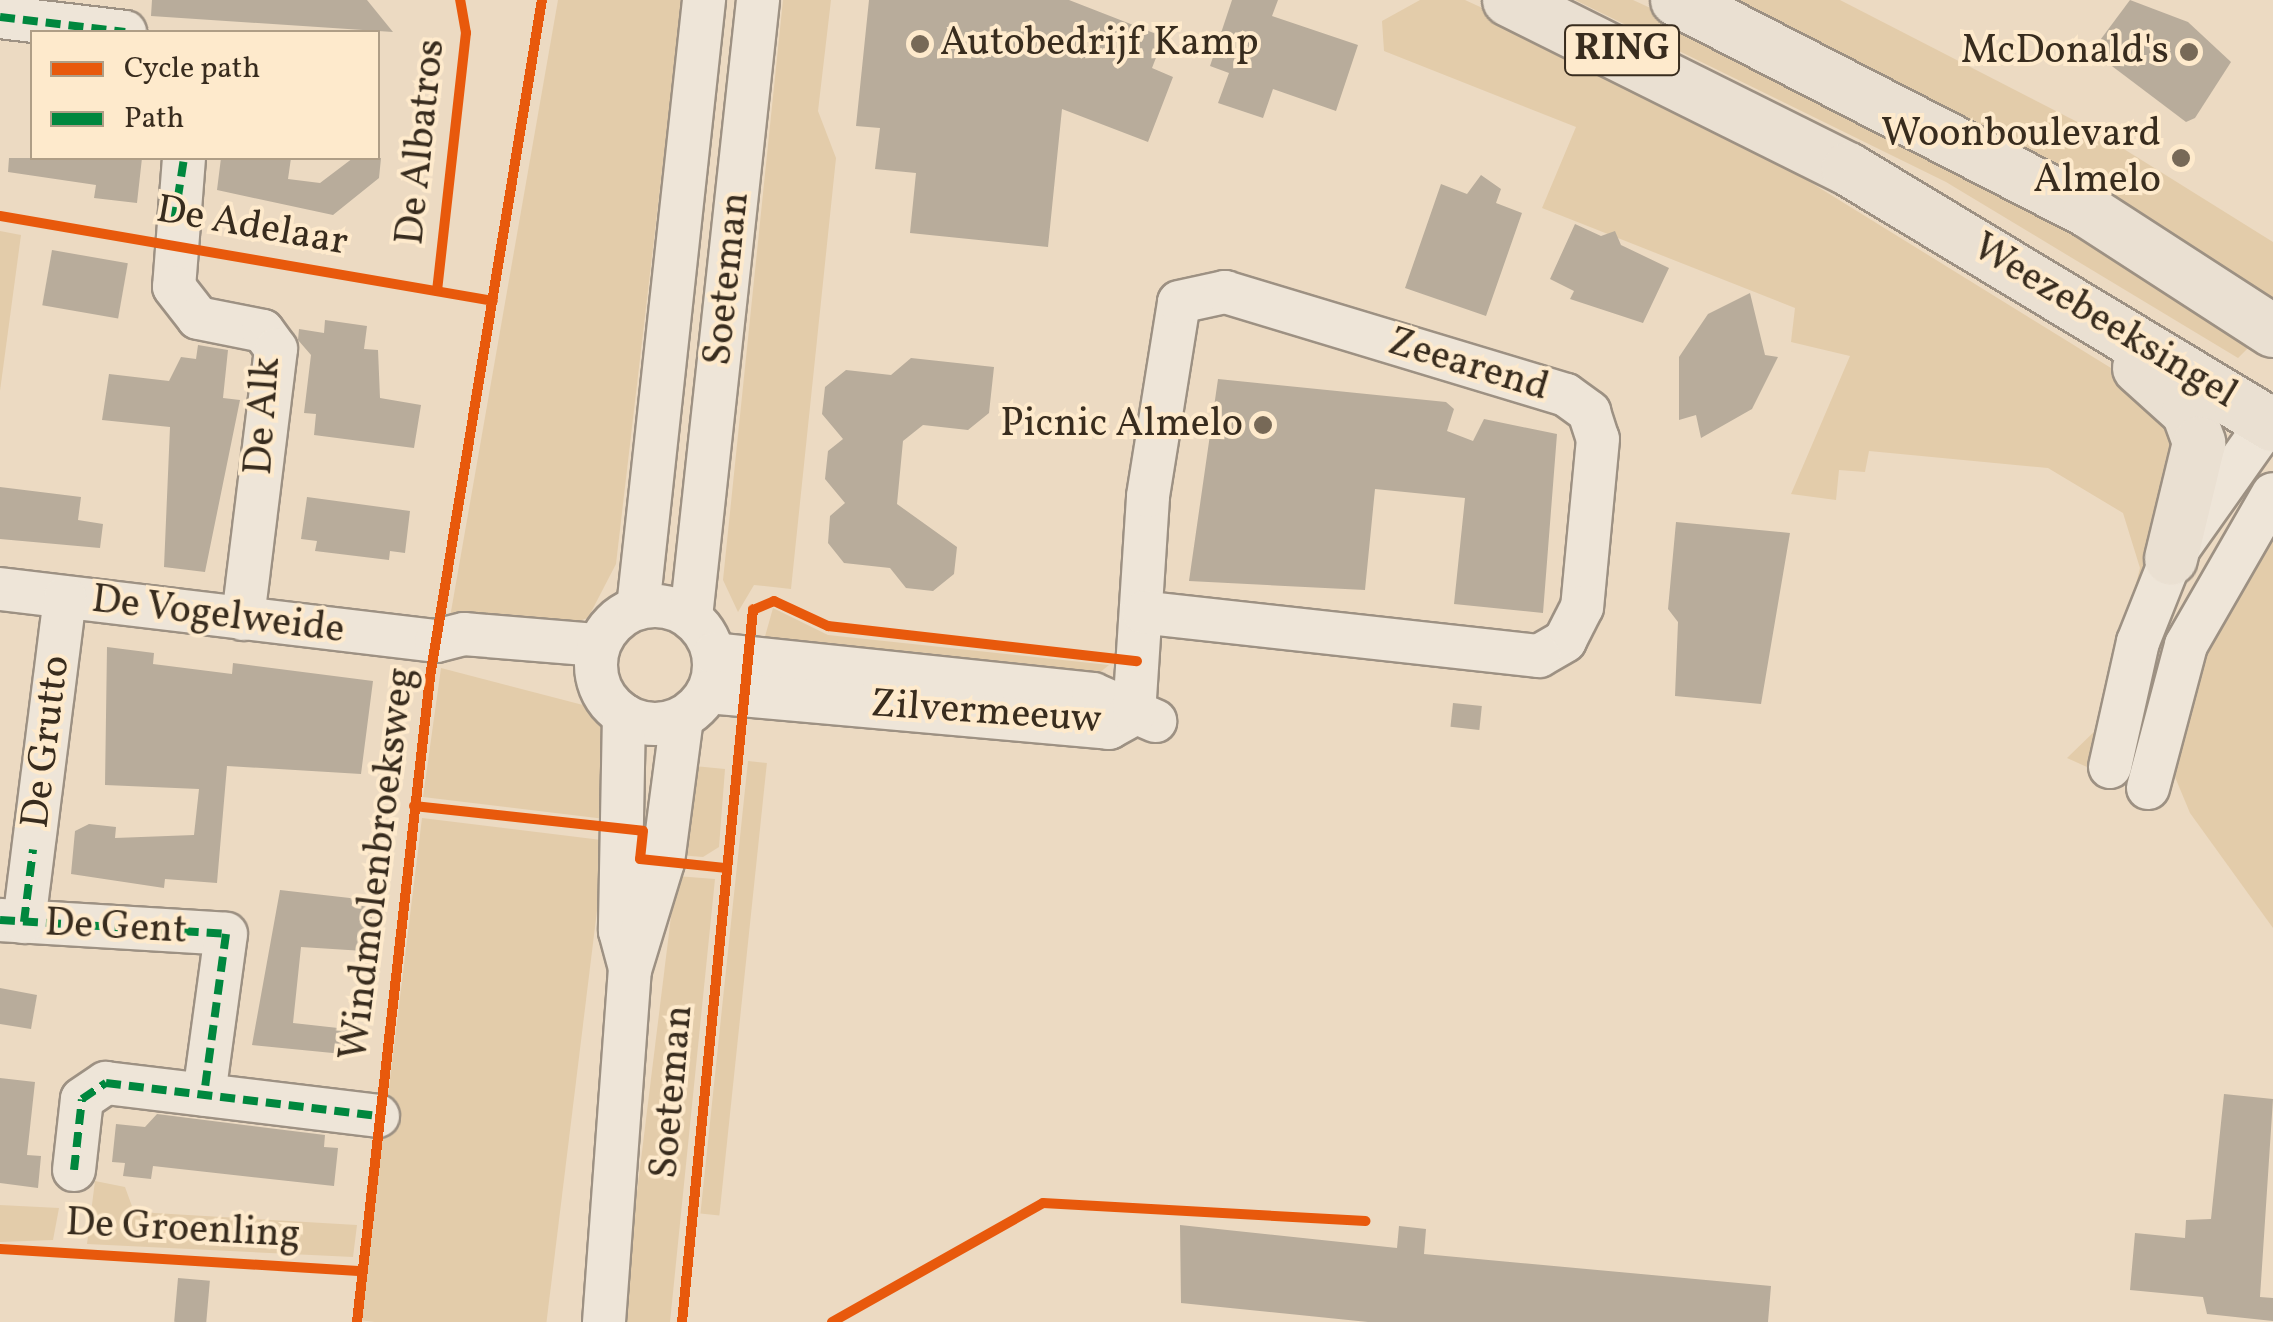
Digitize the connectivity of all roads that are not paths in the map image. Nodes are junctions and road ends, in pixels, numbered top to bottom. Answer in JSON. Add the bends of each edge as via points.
{"nodes":[{"id":1,"x":704,"y":0,"type":"edge"},
{"id":2,"x":758,"y":0,"type":"edge"},
{"id":3,"x":1509,"y":0,"type":"edge"},
{"id":4,"x":1677,"y":0,"type":"edge"},
{"id":5,"x":0,"y":17,"type":"edge"},
{"id":6,"x":108,"y":30,"type":"edge"},
{"id":7,"x":184,"y":160,"type":"edge"},
{"id":8,"x":2071,"y":300,"type":"junction"},
{"id":9,"x":2265,"y":322,"type":"edge"},
{"id":10,"x":2271,"y":420,"type":"edge"},
{"id":11,"x":2273,"y":494,"type":"edge"},
{"id":12,"x":2172,"y":559,"type":"junction"},
{"id":13,"x":0,"y":590,"type":"edge"},
{"id":14,"x":66,"y":598,"type":"junction"},
{"id":15,"x":638,"y":608,"type":"junction"},
{"id":16,"x":1144,"y":612,"type":"junction"},
{"id":17,"x":691,"y":617,"type":"junction"},
{"id":18,"x":243,"y":619,"type":"junction"},
{"id":19,"x":598,"y":660,"type":"junction"},
{"id":20,"x":701,"y":688,"type":"junction"},
{"id":21,"x":624,"y":715,"type":"junction"},
{"id":22,"x":1144,"y":717,"type":"joint"},
{"id":23,"x":2110,"y":767,"type":"dead end"},
{"id":24,"x":2148,"y":788,"type":"dead end"},
{"id":25,"x":12,"y":922,"type":"edge"},
{"id":26,"x":630,"y":970,"type":"junction"},
{"id":27,"x":204,"y":1095,"type":"junction"},
{"id":28,"x":378,"y":1116,"type":"dead end"},
{"id":29,"x":74,"y":1170,"type":"dead end"},
{"id":30,"x":604,"y":1322,"type":"edge"}],
"edges":[{"from":1,"to":15,"type":"street","name":"Soeteman"},
{"from":2,"to":17,"type":"street","name":"Soeteman"},
{"from":3,"to":8,"type":"main road","name":"Weezebeeksingel","number":"RING","via":[[1748,116]]},
{"from":4,"to":9,"type":"main road","name":"Weezebeeksingel","number":"RING","via":[[1918,117]]},
{"from":5,"to":6,"type":"street"},
{"from":7,"to":18,"type":"street","name":"De Alk","via":[[174,286],[198,318],[263,330],[276,349]]},
{"from":8,"to":10,"type":"main road","name":"Weezebeeksingel","number":"RING"},
{"from":8,"to":12,"type":"main road","via":[[2188,412],[2198,477]]},
{"from":10,"to":12,"type":"street"},
{"from":11,"to":24,"type":"street","via":[[2186,645],[2163,760]]},
{"from":12,"to":23,"type":"street","via":[[2138,642]]},
{"from":13,"to":14,"type":"street","name":"De Vogelweide"},
{"from":14,"to":18,"type":"street","name":"De Vogelweide"},
{"from":14,"to":25,"type":"street","name":"De Grutto"},
{"from":15,"to":17,"type":"street"},
{"from":15,"to":19,"type":"street"},
{"from":16,"to":16,"type":"street","name":"Zeearend","via":[[1162,371],[1179,302],[1225,292],[1566,395],[1589,412],[1598,439],[1582,607],[1565,641],[1538,656]]},
{"from":16,"to":22,"type":"street","name":"Zeearend"},
{"from":17,"to":20,"type":"street"},
{"from":18,"to":19,"type":"street","name":"De Vogelweide","via":[[436,641],[464,634]]},
{"from":19,"to":21,"type":"street"},
{"from":20,"to":21,"type":"street","via":[[652,724]]},
{"from":20,"to":22,"type":"street","name":"Zilvermeeuw","via":[[1093,694]]},
{"from":20,"to":26,"type":"street","name":"Soeteman","via":[[663,862]]},
{"from":21,"to":26,"type":"street","name":"Soeteman","via":[[620,931]]},
{"from":25,"to":27,"type":"street","name":"De Gent","via":[[226,934]]},
{"from":26,"to":30,"type":"street","name":"Soeteman"},
{"from":27,"to":28,"type":"street"},
{"from":27,"to":29,"type":"street","via":[[106,1083],[82,1099]]}]}
